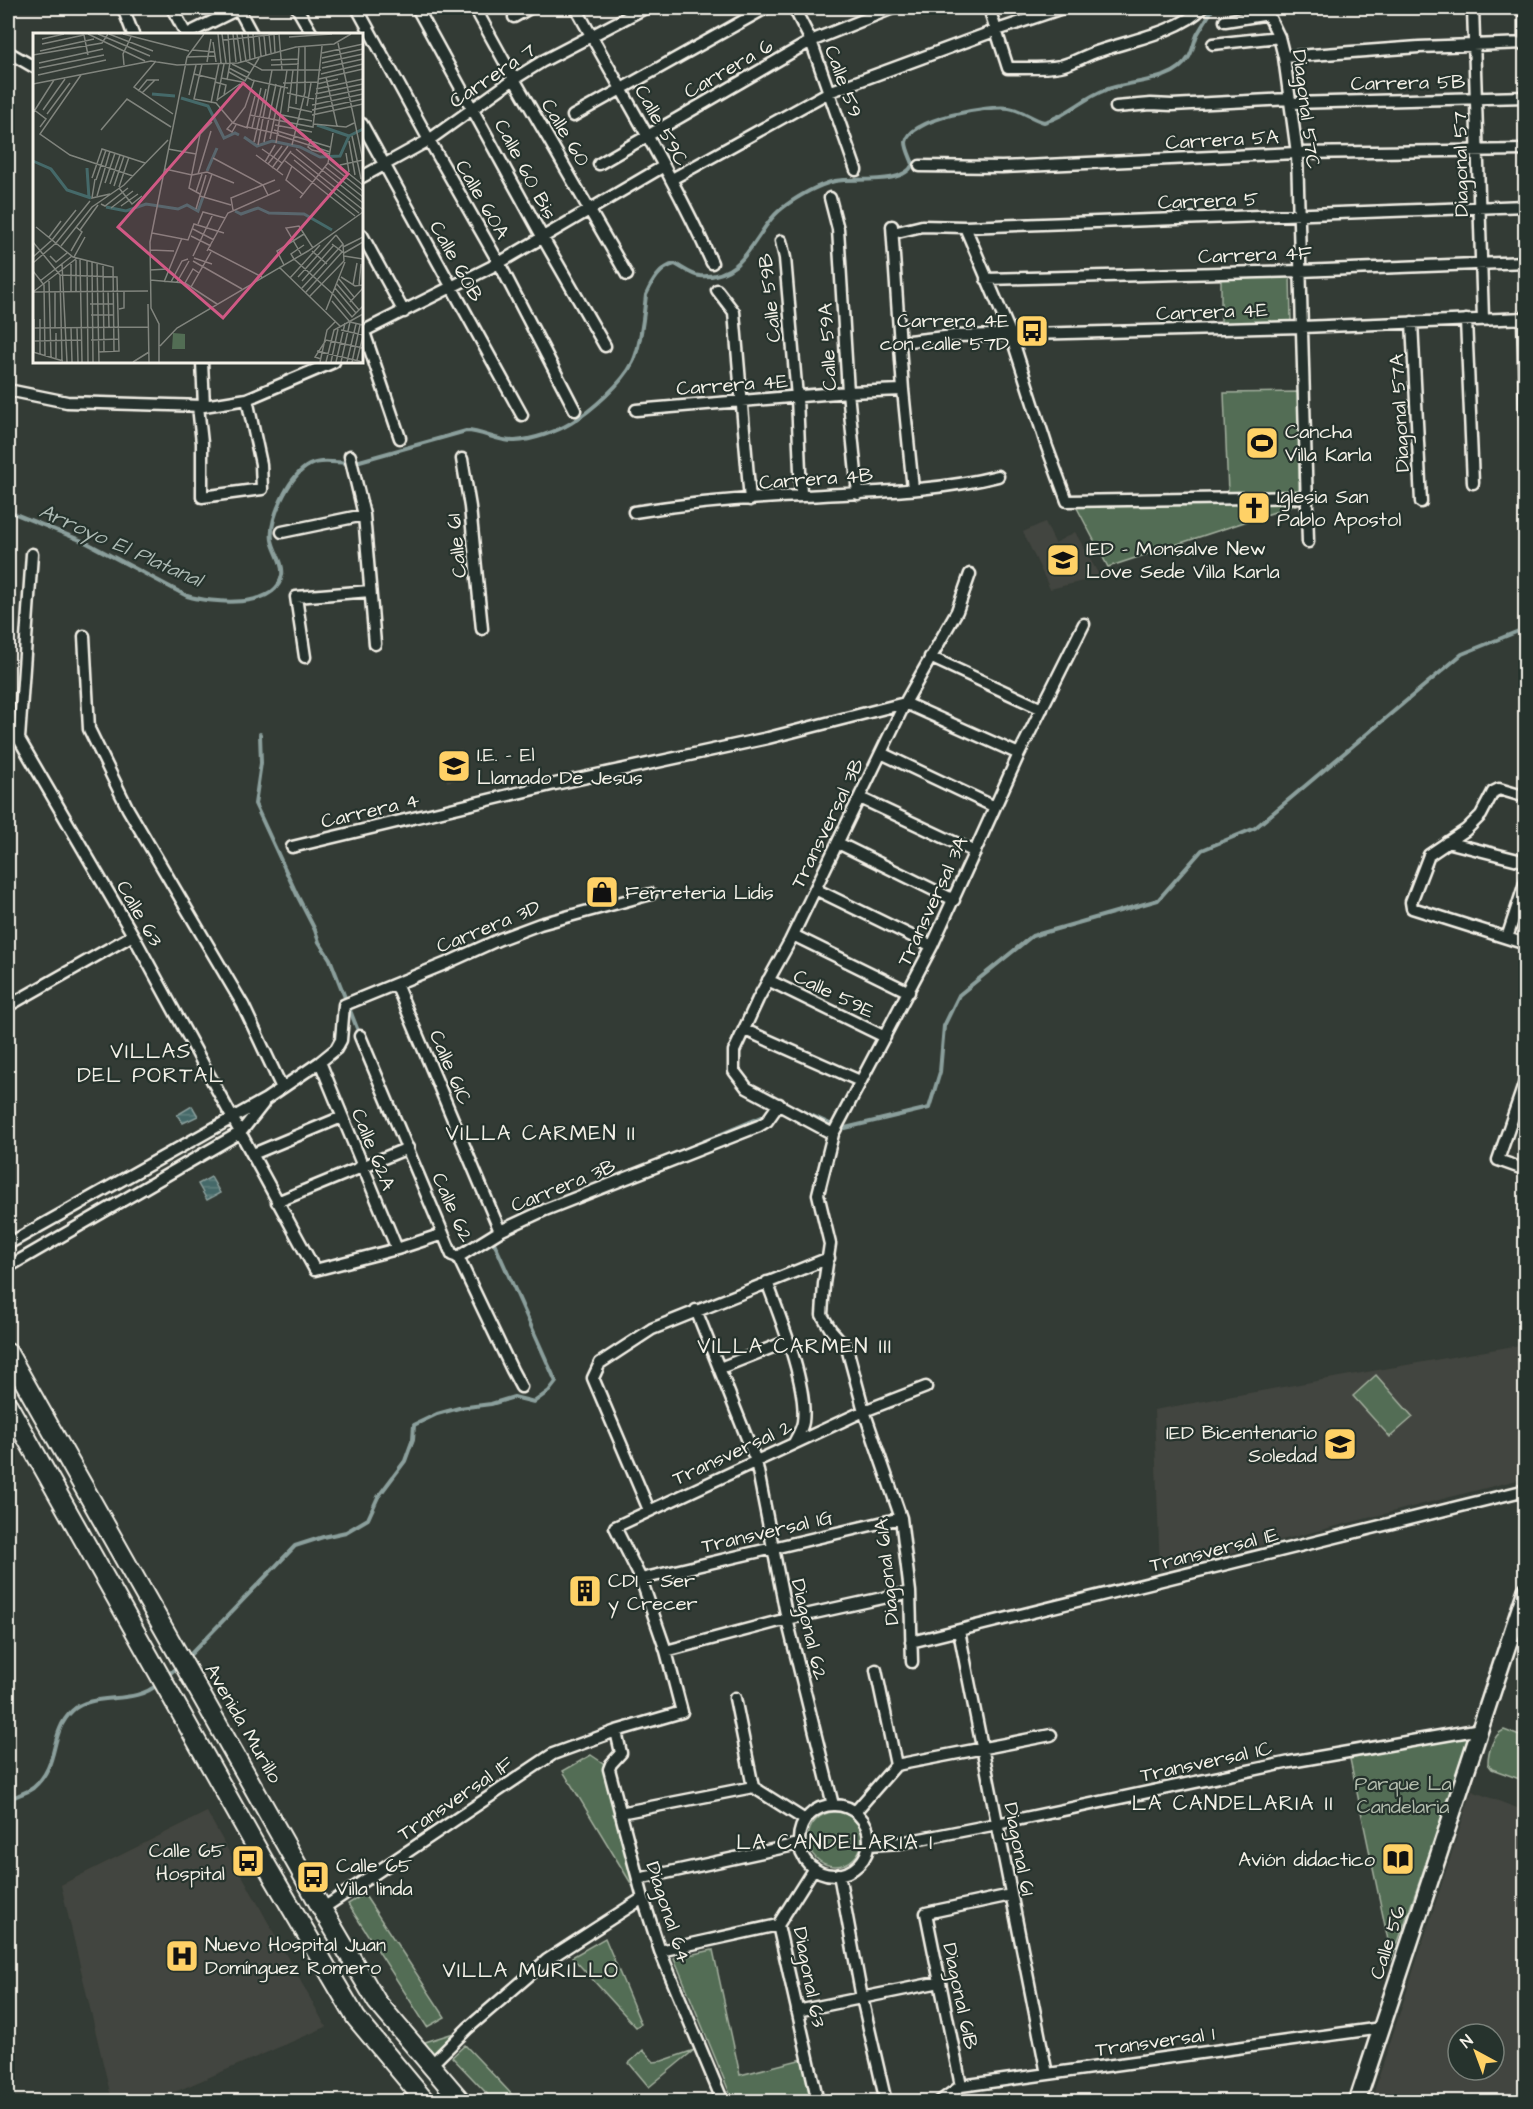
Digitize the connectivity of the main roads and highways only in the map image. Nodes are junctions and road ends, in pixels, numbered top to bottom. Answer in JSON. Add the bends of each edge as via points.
{"nodes":[{"id":1,"x":8,"y":1353,"type":"edge"},
{"id":2,"x":8,"y":1405,"type":"edge"},
{"id":3,"x":1526,"y":1590,"type":"edge"},
{"id":4,"x":426,"y":2102,"type":"edge"},
{"id":5,"x":462,"y":2102,"type":"edge"},
{"id":6,"x":1357,"y":2102,"type":"edge"}],
"edges":[{"from":1,"to":5,"type":"main road","name":"Avenida Murillo","via":[[377,2002]]},
{"from":2,"to":4,"type":"main road","via":[[356,2018]]},
{"from":3,"to":6,"type":"main road","name":"Calle 56"}]}
